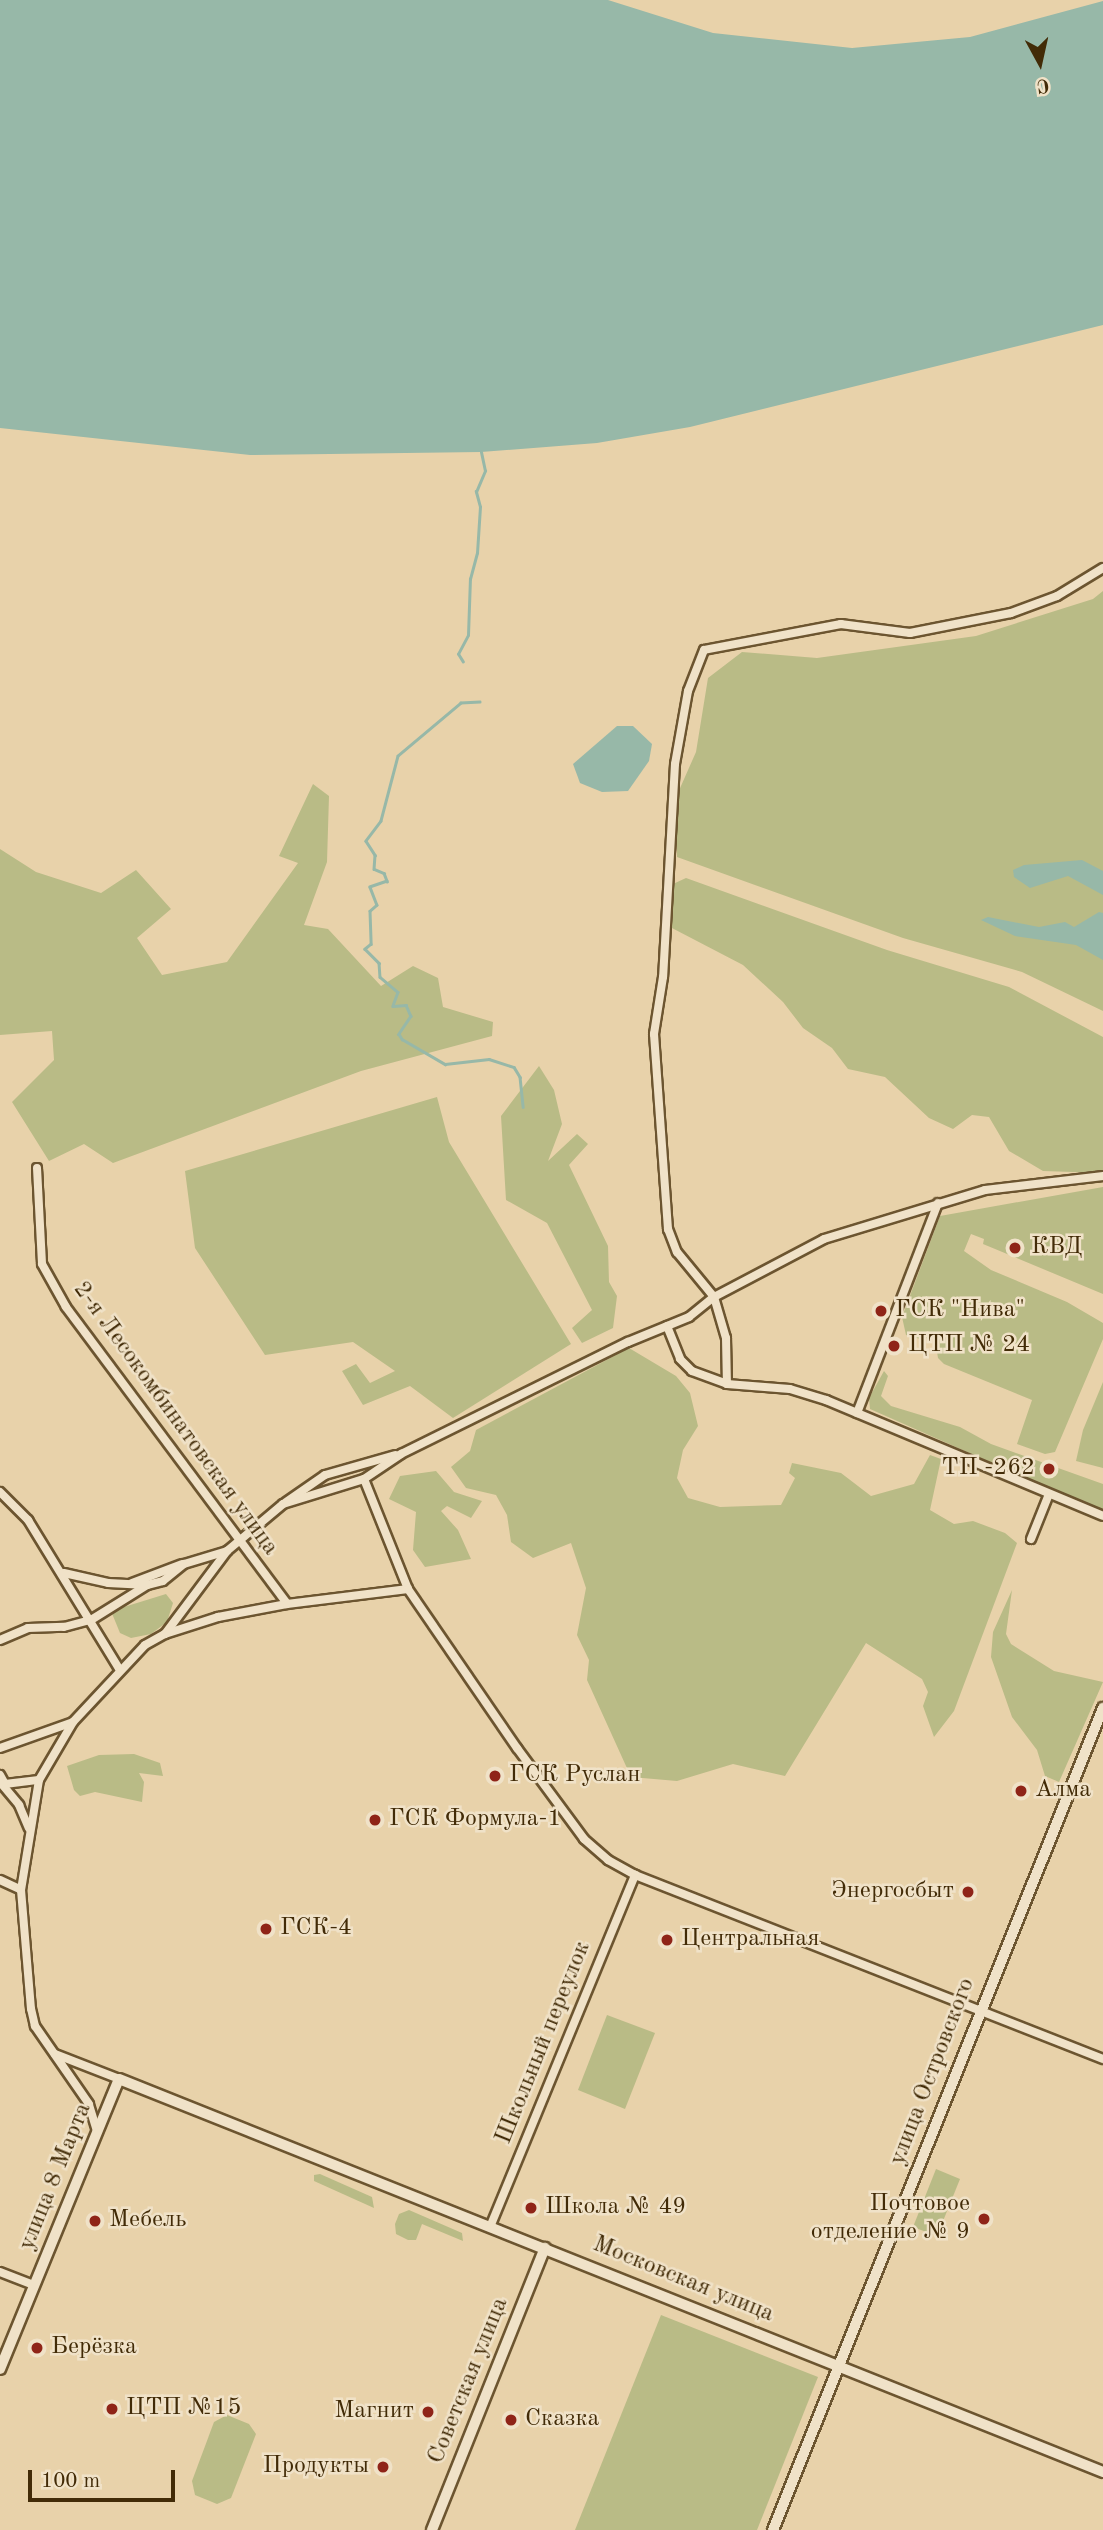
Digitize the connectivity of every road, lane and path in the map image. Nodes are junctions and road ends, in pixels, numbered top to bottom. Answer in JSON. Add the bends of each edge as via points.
{"nodes":[{"id":1,"x":1103,"y":568,"type":"edge"},
{"id":2,"x":37,"y":1168,"type":"dead end"},
{"id":3,"x":1103,"y":1176,"type":"edge"},
{"id":4,"x":938,"y":1203,"type":"junction"},
{"id":5,"x":714,"y":1297,"type":"junction"},
{"id":6,"x":667,"y":1326,"type":"junction"},
{"id":7,"x":727,"y":1384,"type":"junction"},
{"id":8,"x":857,"y":1413,"type":"junction"},
{"id":9,"x":401,"y":1454,"type":"junction"},
{"id":10,"x":364,"y":1479,"type":"junction"},
{"id":11,"x":1049,"y":1493,"type":"junction"},
{"id":12,"x":2,"y":1497,"type":"edge"},
{"id":13,"x":283,"y":1504,"type":"junction"},
{"id":14,"x":1103,"y":1516,"type":"edge"},
{"id":15,"x":239,"y":1539,"type":"junction"},
{"id":16,"x":1031,"y":1539,"type":"dead end"},
{"id":17,"x":227,"y":1551,"type":"junction"},
{"id":18,"x":184,"y":1564,"type":"junction"},
{"id":19,"x":64,"y":1573,"type":"junction"},
{"id":20,"x":130,"y":1584,"type":"junction"},
{"id":21,"x":147,"y":1585,"type":"junction"},
{"id":22,"x":408,"y":1590,"type":"junction"},
{"id":23,"x":287,"y":1604,"type":"junction"},
{"id":24,"x":91,"y":1620,"type":"junction"},
{"id":25,"x":165,"y":1634,"type":"junction"},
{"id":26,"x":0,"y":1640,"type":"edge"},
{"id":27,"x":120,"y":1670,"type":"junction"},
{"id":28,"x":1103,"y":1708,"type":"edge"},
{"id":29,"x":73,"y":1722,"type":"junction"},
{"id":30,"x":0,"y":1748,"type":"edge"},
{"id":31,"x":0,"y":1775,"type":"edge"},
{"id":32,"x":39,"y":1780,"type":"junction"},
{"id":33,"x":2,"y":1783,"type":"edge"},
{"id":34,"x":29,"y":1828,"type":"junction"},
{"id":35,"x":635,"y":1875,"type":"junction"},
{"id":36,"x":0,"y":1880,"type":"edge"},
{"id":37,"x":21,"y":1889,"type":"junction"},
{"id":38,"x":979,"y":2009,"type":"junction"},
{"id":39,"x":52,"y":2053,"type":"junction"},
{"id":40,"x":1103,"y":2059,"type":"edge"},
{"id":41,"x":119,"y":2079,"type":"junction"},
{"id":42,"x":97,"y":2132,"type":"junction"},
{"id":43,"x":490,"y":2227,"type":"junction"},
{"id":44,"x":545,"y":2248,"type":"junction"},
{"id":45,"x":0,"y":2272,"type":"edge"},
{"id":46,"x":34,"y":2285,"type":"junction"},
{"id":47,"x":840,"y":2366,"type":"junction"},
{"id":48,"x":0,"y":2369,"type":"edge"},
{"id":49,"x":1103,"y":2472,"type":"edge"},
{"id":50,"x":432,"y":2530,"type":"edge"},
{"id":51,"x":773,"y":2530,"type":"edge"}],
"edges":[{"from":1,"to":5,"type":"street","via":[[1057,596],[1011,613],[910,633],[841,624],[704,650],[688,691],[675,764],[663,976],[654,1034],[668,1229],[677,1252]]},
{"from":2,"to":15,"type":"street","name":"2-я Лесокомбинатовская улица","via":[[42,1264],[66,1307],[119,1375],[154,1431]]},
{"from":3,"to":4,"type":"street","via":[[985,1190]]},
{"from":4,"to":5,"type":"street","via":[[824,1238]]},
{"from":4,"to":8,"type":"street"},
{"from":5,"to":6,"type":"street","via":[[689,1317]]},
{"from":5,"to":7,"type":"street","via":[[726,1338]]},
{"from":6,"to":7,"type":"street","via":[[680,1359],[692,1371]]},
{"from":6,"to":9,"type":"street"},
{"from":7,"to":8,"type":"street","via":[[790,1390]]},
{"from":8,"to":11,"type":"street"},
{"from":9,"to":10,"type":"street"},
{"from":9,"to":13,"type":"street","via":[[325,1475]]},
{"from":10,"to":13,"type":"street"},
{"from":10,"to":22,"type":"street","via":[[401,1561]]},
{"from":11,"to":14,"type":"street"},
{"from":11,"to":16,"type":"street"},
{"from":12,"to":19,"type":"street","via":[[28,1520]]},
{"from":13,"to":15,"type":"street"},
{"from":15,"to":17,"type":"street"},
{"from":15,"to":23,"type":"street","name":"2-я Лесокомбинатовская улица"},
{"from":17,"to":18,"type":"street"},
{"from":17,"to":25,"type":"street"},
{"from":18,"to":20,"type":"street"},
{"from":18,"to":21,"type":"street","via":[[163,1581]]},
{"from":19,"to":20,"type":"street"},
{"from":19,"to":24,"type":"street"},
{"from":20,"to":21,"type":"street"},
{"from":21,"to":24,"type":"street"},
{"from":22,"to":23,"type":"street"},
{"from":22,"to":35,"type":"street","via":[[584,1839]]},
{"from":23,"to":25,"type":"street","via":[[218,1617]]},
{"from":24,"to":26,"type":"street","via":[[64,1627],[28,1628]]},
{"from":24,"to":27,"type":"street"},
{"from":25,"to":27,"type":"street"},
{"from":27,"to":29,"type":"street"},
{"from":28,"to":38,"type":"main road","name":"улица Островского"},
{"from":29,"to":30,"type":"street"},
{"from":29,"to":32,"type":"street"},
{"from":31,"to":33,"type":"street"},
{"from":32,"to":33,"type":"street"},
{"from":32,"to":34,"type":"street"},
{"from":33,"to":34,"type":"street"},
{"from":34,"to":37,"type":"street"},
{"from":35,"to":38,"type":"street"},
{"from":35,"to":43,"type":"street","name":"Школьный переулок"},
{"from":36,"to":37,"type":"street"},
{"from":37,"to":39,"type":"street","via":[[30,2009]]},
{"from":38,"to":40,"type":"street"},
{"from":38,"to":47,"type":"main road","name":"улица Островского"},
{"from":39,"to":41,"type":"street","name":"Московская улица"},
{"from":39,"to":42,"type":"street","via":[[78,2084]]},
{"from":41,"to":42,"type":"main road","name":"улица 8 Марта"},
{"from":41,"to":43,"type":"main road","name":"Московская улица"},
{"from":42,"to":46,"type":"main road","name":"улица 8 Марта"},
{"from":43,"to":44,"type":"main road","name":"Московская улица"},
{"from":44,"to":47,"type":"main road","name":"Московская улица"},
{"from":44,"to":50,"type":"main road","name":"Советская улица"},
{"from":45,"to":46,"type":"street"},
{"from":46,"to":48,"type":"main road","name":"улица 8 Марта"},
{"from":47,"to":49,"type":"main road","name":"Московская улица"},
{"from":47,"to":51,"type":"main road","name":"улица Островского"}]}
